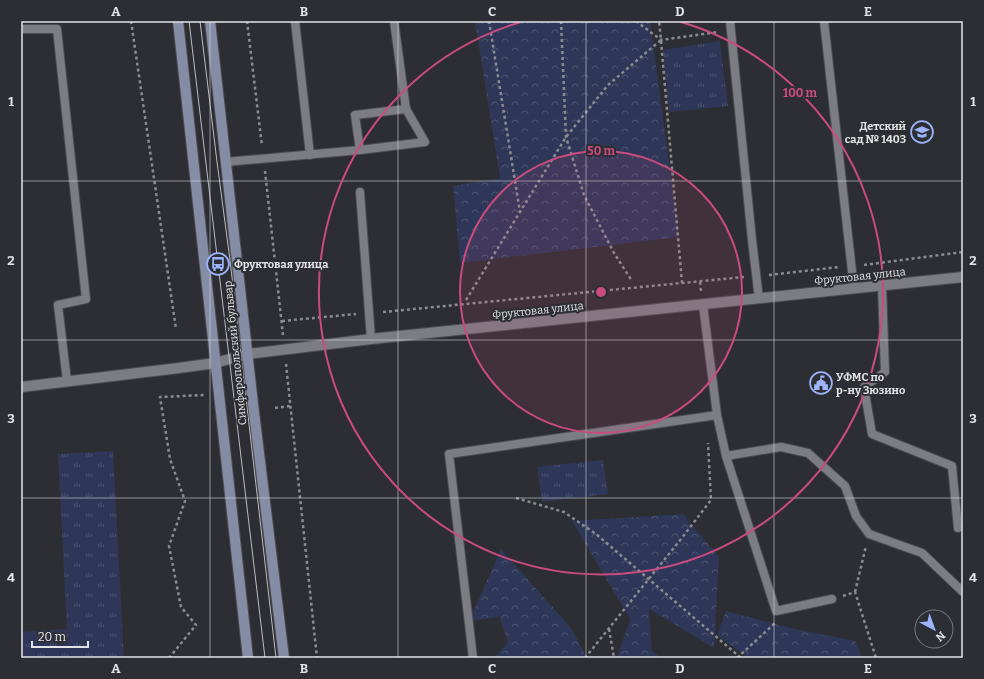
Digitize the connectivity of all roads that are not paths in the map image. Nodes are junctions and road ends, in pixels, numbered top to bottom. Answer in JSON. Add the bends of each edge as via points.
{"nodes":[{"id":1,"x":178,"y":21,"type":"edge"},
{"id":2,"x":210,"y":21,"type":"edge"},
{"id":3,"x":296,"y":21,"type":"edge"},
{"id":4,"x":394,"y":21,"type":"edge"},
{"id":5,"x":730,"y":21,"type":"edge"},
{"id":6,"x":824,"y":21,"type":"edge"},
{"id":7,"x":21,"y":29,"type":"edge"},
{"id":8,"x":406,"y":109,"type":"junction"},
{"id":9,"x":360,"y":150,"type":"junction"},
{"id":10,"x":310,"y":155,"type":"junction"},
{"id":11,"x":225,"y":162,"type":"junction"},
{"id":12,"x":360,"y":192,"type":"dead end"},
{"id":13,"x":963,"y":277,"type":"edge"},
{"id":14,"x":882,"y":286,"type":"junction"},
{"id":15,"x":854,"y":288,"type":"junction"},
{"id":16,"x":760,"y":299,"type":"junction"},
{"id":17,"x":703,"y":305,"type":"junction"},
{"id":18,"x":371,"y":339,"type":"junction"},
{"id":19,"x":248,"y":354,"type":"junction"},
{"id":20,"x":215,"y":363,"type":"junction"},
{"id":21,"x":67,"y":381,"type":"junction"},
{"id":22,"x":21,"y":387,"type":"edge"},
{"id":23,"x":717,"y":415,"type":"junction"},
{"id":24,"x":726,"y":456,"type":"junction"},
{"id":25,"x":958,"y":528,"type":"dead end"},
{"id":26,"x":963,"y":592,"type":"edge"},
{"id":27,"x":832,"y":599,"type":"road end"},
{"id":28,"x":248,"y":658,"type":"edge"},
{"id":29,"x":284,"y":658,"type":"edge"},
{"id":30,"x":473,"y":658,"type":"edge"}],
"edges":[{"from":1,"to":20,"type":"main road","name":"Симферопольский бульвар"},
{"from":2,"to":11,"type":"main road","name":"Симферопольский бульвар"},
{"from":3,"to":10,"type":"lane"},
{"from":4,"to":8,"type":"lane"},
{"from":5,"to":16,"type":"lane"},
{"from":6,"to":15,"type":"lane"},
{"from":7,"to":21,"type":"lane","via":[[57,29],[86,299],[58,304]]},
{"from":8,"to":9,"type":"lane","via":[[355,115]]},
{"from":8,"to":9,"type":"lane","via":[[425,142]]},
{"from":9,"to":10,"type":"lane"},
{"from":10,"to":11,"type":"lane"},
{"from":11,"to":19,"type":"main road","name":"Симферопольский бульвар"},
{"from":12,"to":18,"type":"lane"},
{"from":13,"to":14,"type":"street","name":"Фруктовая улица"},
{"from":14,"to":15,"type":"street","name":"Фруктовая улица"},
{"from":14,"to":25,"type":"lane","via":[[885,372],[864,387],[872,434],[952,466]]},
{"from":15,"to":16,"type":"street","name":"Фруктовая улица"},
{"from":16,"to":17,"type":"street","name":"Фруктовая улица"},
{"from":17,"to":18,"type":"street","name":"Фруктовая улица"},
{"from":17,"to":23,"type":"lane"},
{"from":18,"to":19,"type":"street","name":"Фруктовая улица"},
{"from":19,"to":20,"type":"street","name":"Фруктовая улица"},
{"from":19,"to":29,"type":"main road","name":"Симферопольский бульвар"},
{"from":20,"to":21,"type":"street","name":"Фруктовая улица"},
{"from":20,"to":28,"type":"main road","name":"Симферопольский бульвар"},
{"from":21,"to":22,"type":"street","name":"Фруктовая улица"},
{"from":23,"to":24,"type":"lane"},
{"from":23,"to":30,"type":"lane","via":[[449,454]]},
{"from":24,"to":26,"type":"lane","via":[[781,447],[808,453],[845,486],[856,516],[869,534],[922,553]]},
{"from":24,"to":27,"type":"lane","via":[[776,611]]}]}
